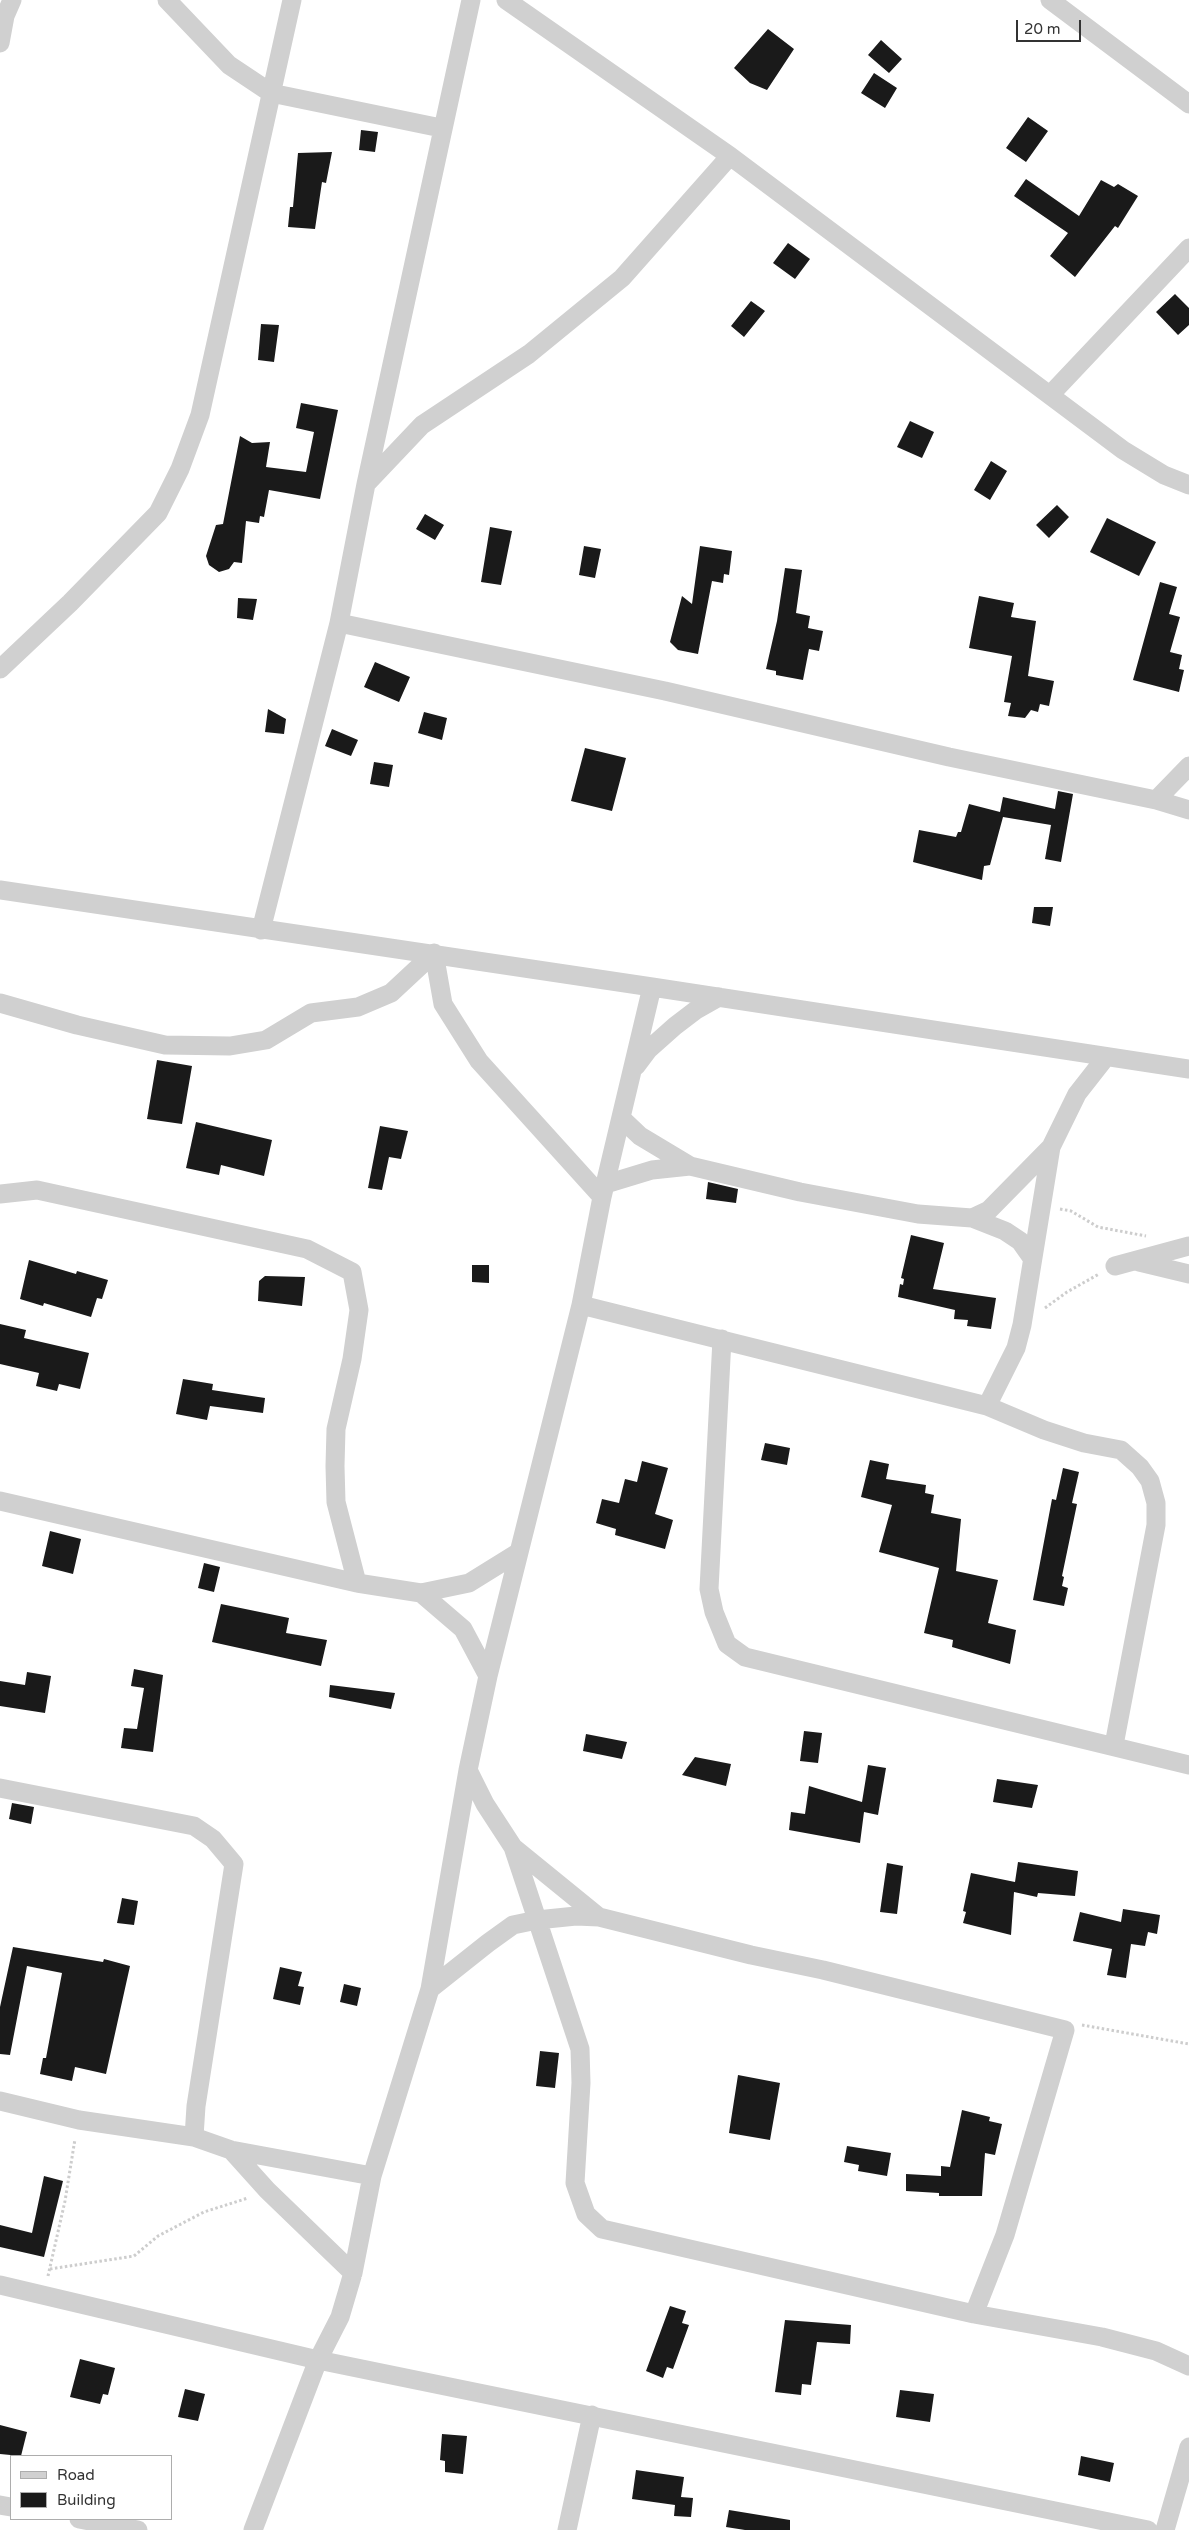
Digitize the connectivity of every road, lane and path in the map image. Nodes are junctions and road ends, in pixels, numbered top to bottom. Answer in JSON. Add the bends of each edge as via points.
{"nodes":[{"id":1,"x":12,"y":0,"type":"edge"},
{"id":2,"x":167,"y":0,"type":"edge"},
{"id":3,"x":292,"y":0,"type":"edge"},
{"id":4,"x":471,"y":0,"type":"edge"},
{"id":5,"x":506,"y":0,"type":"edge"},
{"id":6,"x":1050,"y":0,"type":"edge"},
{"id":7,"x":0,"y":43,"type":"edge"},
{"id":8,"x":271,"y":93,"type":"junction"},
{"id":9,"x":1189,"y":104,"type":"edge"},
{"id":10,"x":441,"y":128,"type":"junction"},
{"id":11,"x":730,"y":156,"type":"junction"},
{"id":12,"x":1189,"y":248,"type":"edge"},
{"id":13,"x":1051,"y":394,"type":"junction"},
{"id":14,"x":366,"y":484,"type":"junction"},
{"id":15,"x":1189,"y":485,"type":"edge"},
{"id":16,"x":339,"y":623,"type":"junction"},
{"id":17,"x":0,"y":669,"type":"edge"},
{"id":18,"x":1189,"y":766,"type":"edge"},
{"id":19,"x":1156,"y":800,"type":"junction"},
{"id":20,"x":1189,"y":810,"type":"edge"},
{"id":21,"x":0,"y":890,"type":"edge"},
{"id":22,"x":261,"y":930,"type":"junction"},
{"id":23,"x":434,"y":953,"type":"junction"},
{"id":24,"x":652,"y":987,"type":"junction"},
{"id":25,"x":719,"y":997,"type":"junction"},
{"id":26,"x":0,"y":1003,"type":"edge"},
{"id":27,"x":1106,"y":1057,"type":"junction"},
{"id":28,"x":1189,"y":1069,"type":"edge"},
{"id":29,"x":632,"y":1072,"type":"junction"},
{"id":30,"x":621,"y":1118,"type":"junction"},
{"id":31,"x":1051,"y":1147,"type":"junction"},
{"id":32,"x":690,"y":1166,"type":"junction"},
{"id":33,"x":604,"y":1191,"type":"junction"},
{"id":34,"x":0,"y":1194,"type":"edge"},
{"id":35,"x":1040,"y":1206,"type":"junction"},
{"id":36,"x":972,"y":1218,"type":"junction"},
{"id":37,"x":1151,"y":1238,"type":"dead end"},
{"id":38,"x":1189,"y":1246,"type":"edge"},
{"id":39,"x":1032,"y":1258,"type":"junction"},
{"id":40,"x":1138,"y":1261,"type":"junction"},
{"id":41,"x":1115,"y":1266,"type":"joint"},
{"id":42,"x":1189,"y":1274,"type":"edge"},
{"id":43,"x":581,"y":1305,"type":"junction"},
{"id":44,"x":1022,"y":1325,"type":"junction"},
{"id":45,"x":722,"y":1339,"type":"junction"},
{"id":46,"x":987,"y":1406,"type":"junction"},
{"id":47,"x":0,"y":1501,"type":"edge"},
{"id":48,"x":519,"y":1552,"type":"junction"},
{"id":49,"x":357,"y":1583,"type":"junction"},
{"id":50,"x":421,"y":1593,"type":"junction"},
{"id":51,"x":488,"y":1676,"type":"junction"},
{"id":52,"x":1114,"y":1745,"type":"junction"},
{"id":53,"x":1189,"y":1765,"type":"edge"},
{"id":54,"x":468,"y":1770,"type":"junction"},
{"id":55,"x":0,"y":1788,"type":"edge"},
{"id":56,"x":513,"y":1847,"type":"junction"},
{"id":57,"x":599,"y":1917,"type":"junction"},
{"id":58,"x":537,"y":1920,"type":"junction"},
{"id":59,"x":430,"y":1989,"type":"junction"},
{"id":60,"x":1065,"y":2030,"type":"junction"},
{"id":61,"x":1189,"y":2044,"type":"edge"},
{"id":62,"x":0,"y":2101,"type":"edge"},
{"id":63,"x":78,"y":2120,"type":"junction"},
{"id":64,"x":194,"y":2137,"type":"junction"},
{"id":65,"x":231,"y":2150,"type":"junction"},
{"id":66,"x":372,"y":2176,"type":"junction"},
{"id":67,"x":268,"y":2190,"type":"junction"},
{"id":68,"x":50,"y":2269,"type":"junction"},
{"id":69,"x":353,"y":2273,"type":"junction"},
{"id":70,"x":0,"y":2286,"type":"edge"},
{"id":71,"x":43,"y":2296,"type":"junction"},
{"id":72,"x":974,"y":2314,"type":"junction"},
{"id":73,"x":318,"y":2360,"type":"junction"},
{"id":74,"x":1189,"y":2366,"type":"edge"},
{"id":75,"x":592,"y":2416,"type":"junction"},
{"id":76,"x":1189,"y":2447,"type":"edge"},
{"id":77,"x":84,"y":2520,"type":"edge"},
{"id":78,"x":1091,"y":2525,"type":"edge"},
{"id":79,"x":138,"y":2530,"type":"edge"},
{"id":80,"x":253,"y":2530,"type":"edge"},
{"id":81,"x":568,"y":2530,"type":"edge"},
{"id":82,"x":1148,"y":2530,"type":"edge"},
{"id":83,"x":1165,"y":2530,"type":"edge"}],
"edges":[{"from":1,"to":7,"type":"street"},
{"from":2,"to":8,"type":"street","via":[[229,65]]},
{"from":3,"to":8,"type":"street"},
{"from":4,"to":10,"type":"street"},
{"from":5,"to":11,"type":"street"},
{"from":6,"to":9,"type":"street"},
{"from":8,"to":10,"type":"street"},
{"from":8,"to":17,"type":"street","via":[[200,415],[180,469],[158,513]]},
{"from":10,"to":14,"type":"street"},
{"from":11,"to":13,"type":"street"},
{"from":11,"to":14,"type":"street","via":[[622,278],[529,354],[422,424]]},
{"from":12,"to":13,"type":"street"},
{"from":13,"to":15,"type":"street","via":[[1123,450],[1164,475]]},
{"from":14,"to":16,"type":"street"},
{"from":16,"to":19,"type":"street","via":[[665,691],[948,757]]},
{"from":16,"to":22,"type":"street"},
{"from":18,"to":19,"type":"street"},
{"from":19,"to":20,"type":"street"},
{"from":21,"to":22,"type":"street"},
{"from":22,"to":23,"type":"street"},
{"from":23,"to":24,"type":"street"},
{"from":23,"to":26,"type":"street","via":[[391,993],[358,1007],[311,1013],[266,1040],[230,1046],[165,1045]]},
{"from":23,"to":33,"type":"street","via":[[442,1004],[479,1061]]},
{"from":24,"to":25,"type":"street"},
{"from":24,"to":29,"type":"street"},
{"from":25,"to":27,"type":"street"},
{"from":25,"to":29,"type":"street","via":[[674,1026],[648,1050]]},
{"from":27,"to":28,"type":"street"},
{"from":27,"to":31,"type":"street","via":[[1078,1094]]},
{"from":29,"to":30,"type":"street"},
{"from":30,"to":32,"type":"street","via":[[640,1136]]},
{"from":30,"to":33,"type":"street"},
{"from":31,"to":35,"type":"street"},
{"from":31,"to":36,"type":"street","via":[[989,1210]]},
{"from":32,"to":33,"type":"street","via":[[652,1170]]},
{"from":32,"to":36,"type":"street","via":[[800,1192],[918,1214]]},
{"from":33,"to":43,"type":"street"},
{"from":34,"to":49,"type":"street","via":[[37,1190],[307,1249],[352,1272],[359,1310],[336,1429],[335,1466],[336,1502]]},
{"from":35,"to":37,"type":"path","via":[[1071,1212],[1098,1227]]},
{"from":35,"to":39,"type":"street"},
{"from":36,"to":39,"type":"street","via":[[1005,1231],[1020,1242]]},
{"from":38,"to":40,"type":"street"},
{"from":39,"to":44,"type":"street"},
{"from":40,"to":41,"type":"street"},
{"from":40,"to":42,"type":"street"},
{"from":41,"to":44,"type":"path","via":[[1067,1292]]},
{"from":43,"to":45,"type":"street"},
{"from":43,"to":48,"type":"street"},
{"from":44,"to":46,"type":"street","via":[[1016,1348]]},
{"from":45,"to":46,"type":"street"},
{"from":45,"to":52,"type":"street","via":[[709,1589],[727,1644],[745,1658]]},
{"from":46,"to":52,"type":"street","via":[[1044,1430],[1084,1443],[1121,1450],[1150,1481],[1156,1503],[1156,1525]]},
{"from":47,"to":49,"type":"street"},
{"from":48,"to":50,"type":"street","via":[[469,1583]]},
{"from":48,"to":51,"type":"street"},
{"from":49,"to":50,"type":"street"},
{"from":50,"to":51,"type":"street","via":[[463,1629]]},
{"from":51,"to":54,"type":"street"},
{"from":52,"to":53,"type":"street"},
{"from":54,"to":56,"type":"street"},
{"from":54,"to":59,"type":"street"},
{"from":55,"to":64,"type":"street","via":[[194,1826],[213,1839],[234,1864],[196,2106]]},
{"from":56,"to":57,"type":"street"},
{"from":56,"to":58,"type":"street"},
{"from":57,"to":58,"type":"street"},
{"from":57,"to":60,"type":"street"},
{"from":58,"to":59,"type":"street","via":[[513,1926]]},
{"from":58,"to":72,"type":"street","via":[[580,2049],[575,2183],[586,2214],[602,2229]]},
{"from":59,"to":66,"type":"street"},
{"from":60,"to":61,"type":"path","via":[[1086,2024]]},
{"from":60,"to":72,"type":"street","via":[[1005,2235]]},
{"from":62,"to":63,"type":"street"},
{"from":63,"to":64,"type":"street"},
{"from":63,"to":68,"type":"path"},
{"from":64,"to":65,"type":"street"},
{"from":65,"to":66,"type":"street"},
{"from":65,"to":67,"type":"street"},
{"from":66,"to":69,"type":"street"},
{"from":67,"to":68,"type":"path","via":[[204,2212],[158,2236],[134,2256]]},
{"from":67,"to":69,"type":"street"},
{"from":68,"to":71,"type":"path"},
{"from":69,"to":73,"type":"street","via":[[340,2317]]},
{"from":70,"to":71,"type":"street"},
{"from":71,"to":73,"type":"street"},
{"from":72,"to":74,"type":"street","via":[[1156,2350]]},
{"from":73,"to":75,"type":"street"},
{"from":73,"to":80,"type":"street"},
{"from":75,"to":78,"type":"street"},
{"from":75,"to":81,"type":"street"},
{"from":76,"to":83,"type":"street"},
{"from":77,"to":79,"type":"street"},
{"from":78,"to":82,"type":"street"}]}
